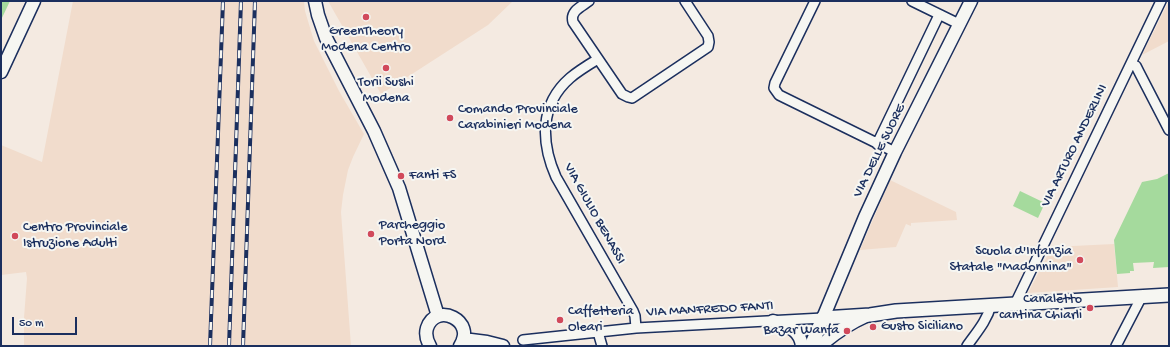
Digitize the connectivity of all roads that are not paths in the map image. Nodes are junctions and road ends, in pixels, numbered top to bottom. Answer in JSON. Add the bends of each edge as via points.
{"nodes":[{"id":1,"x":34,"y":1,"type":"edge"},
{"id":2,"x":315,"y":1,"type":"edge"},
{"id":3,"x":589,"y":1,"type":"edge"},
{"id":4,"x":685,"y":1,"type":"edge"},
{"id":5,"x":815,"y":1,"type":"edge"},
{"id":6,"x":912,"y":1,"type":"edge"},
{"id":7,"x":971,"y":1,"type":"edge"},
{"id":8,"x":1161,"y":1,"type":"edge"},
{"id":9,"x":939,"y":15,"type":"junction"},
{"id":10,"x":959,"y":24,"type":"junction"},
{"id":11,"x":598,"y":59,"type":"junction"},
{"id":12,"x":1131,"y":64,"type":"junction"},
{"id":13,"x":1,"y":72,"type":"edge"},
{"id":14,"x":1169,"y":130,"type":"edge"},
{"id":15,"x":877,"y":144,"type":"junction"},
{"id":16,"x":895,"y":152,"type":"junction"},
{"id":17,"x":1169,"y":295,"type":"edge"},
{"id":18,"x":1142,"y":296,"type":"junction"},
{"id":19,"x":1015,"y":304,"type":"junction"},
{"id":20,"x":991,"y":305,"type":"junction"},
{"id":21,"x":870,"y":315,"type":"junction"},
{"id":22,"x":438,"y":316,"type":"junction"},
{"id":23,"x":823,"y":318,"type":"junction"},
{"id":24,"x":773,"y":321,"type":"junction"},
{"id":25,"x":636,"y":328,"type":"junction"},
{"id":26,"x":598,"y":332,"type":"junction"},
{"id":27,"x":523,"y":340,"type":"dead end"},
{"id":28,"x":462,"y":342,"type":"edge"},
{"id":29,"x":430,"y":346,"type":"edge"},
{"id":30,"x":503,"y":346,"type":"edge"},
{"id":31,"x":602,"y":346,"type":"edge"},
{"id":32,"x":802,"y":346,"type":"edge"},
{"id":33,"x":811,"y":346,"type":"edge"},
{"id":34,"x":820,"y":346,"type":"edge"},
{"id":35,"x":967,"y":346,"type":"edge"},
{"id":36,"x":1116,"y":346,"type":"edge"}],
"edges":[{"from":1,"to":13,"type":"street"},
{"from":2,"to":22,"type":"street","via":[[326,38],[374,131],[399,188]]},
{"from":3,"to":11,"type":"street","via":[[576,10],[572,18]]},
{"from":4,"to":11,"type":"street","via":[[708,36],[708,47],[641,93],[632,98],[624,96]]},
{"from":5,"to":15,"type":"street","via":[[774,88],[779,95]]},
{"from":6,"to":9,"type":"street"},
{"from":7,"to":10,"type":"street","name":"VIA DELLE SUORE"},
{"from":8,"to":12,"type":"street","name":"VIA ARTURO ANDERLINI"},
{"from":9,"to":10,"type":"street"},
{"from":9,"to":15,"type":"street"},
{"from":10,"to":16,"type":"street","name":"VIA DELLE SUORE"},
{"from":11,"to":25,"type":"street","name":"VIA GIULIO BENASSI","via":[[568,79],[557,93],[549,108],[545,142],[556,177],[633,311]]},
{"from":12,"to":14,"type":"street","via":[[1136,66]]},
{"from":12,"to":19,"type":"street","name":"VIA ARTURO ANDERLINI"},
{"from":15,"to":16,"type":"street"},
{"from":16,"to":23,"type":"street","name":"VIA DELLE SUORE"},
{"from":17,"to":18,"type":"main road"},
{"from":18,"to":19,"type":"main road"},
{"from":18,"to":36,"type":"street"},
{"from":19,"to":20,"type":"main road"},
{"from":20,"to":21,"type":"main road"},
{"from":20,"to":35,"type":"street","via":[[984,322]]},
{"from":21,"to":23,"type":"main road"},
{"from":21,"to":34,"type":"street","via":[[844,326]]},
{"from":22,"to":28,"type":"street","via":[[448,315],[458,320],[463,328]]},
{"from":22,"to":29,"type":"street","via":[[427,328],[426,338]]},
{"from":23,"to":24,"type":"street","name":"VIA MANFREDO FANTI"},
{"from":23,"to":33,"type":"main road"},
{"from":24,"to":25,"type":"street","name":"VIA MANFREDO FANTI"},
{"from":24,"to":32,"type":"street","via":[[796,332]]},
{"from":25,"to":26,"type":"street","name":"VIA MANFREDO FANTI"},
{"from":26,"to":27,"type":"street","name":"VIA MANFREDO FANTI"},
{"from":26,"to":31,"type":"street"},
{"from":28,"to":30,"type":"street","via":[[487,342]]}]}
